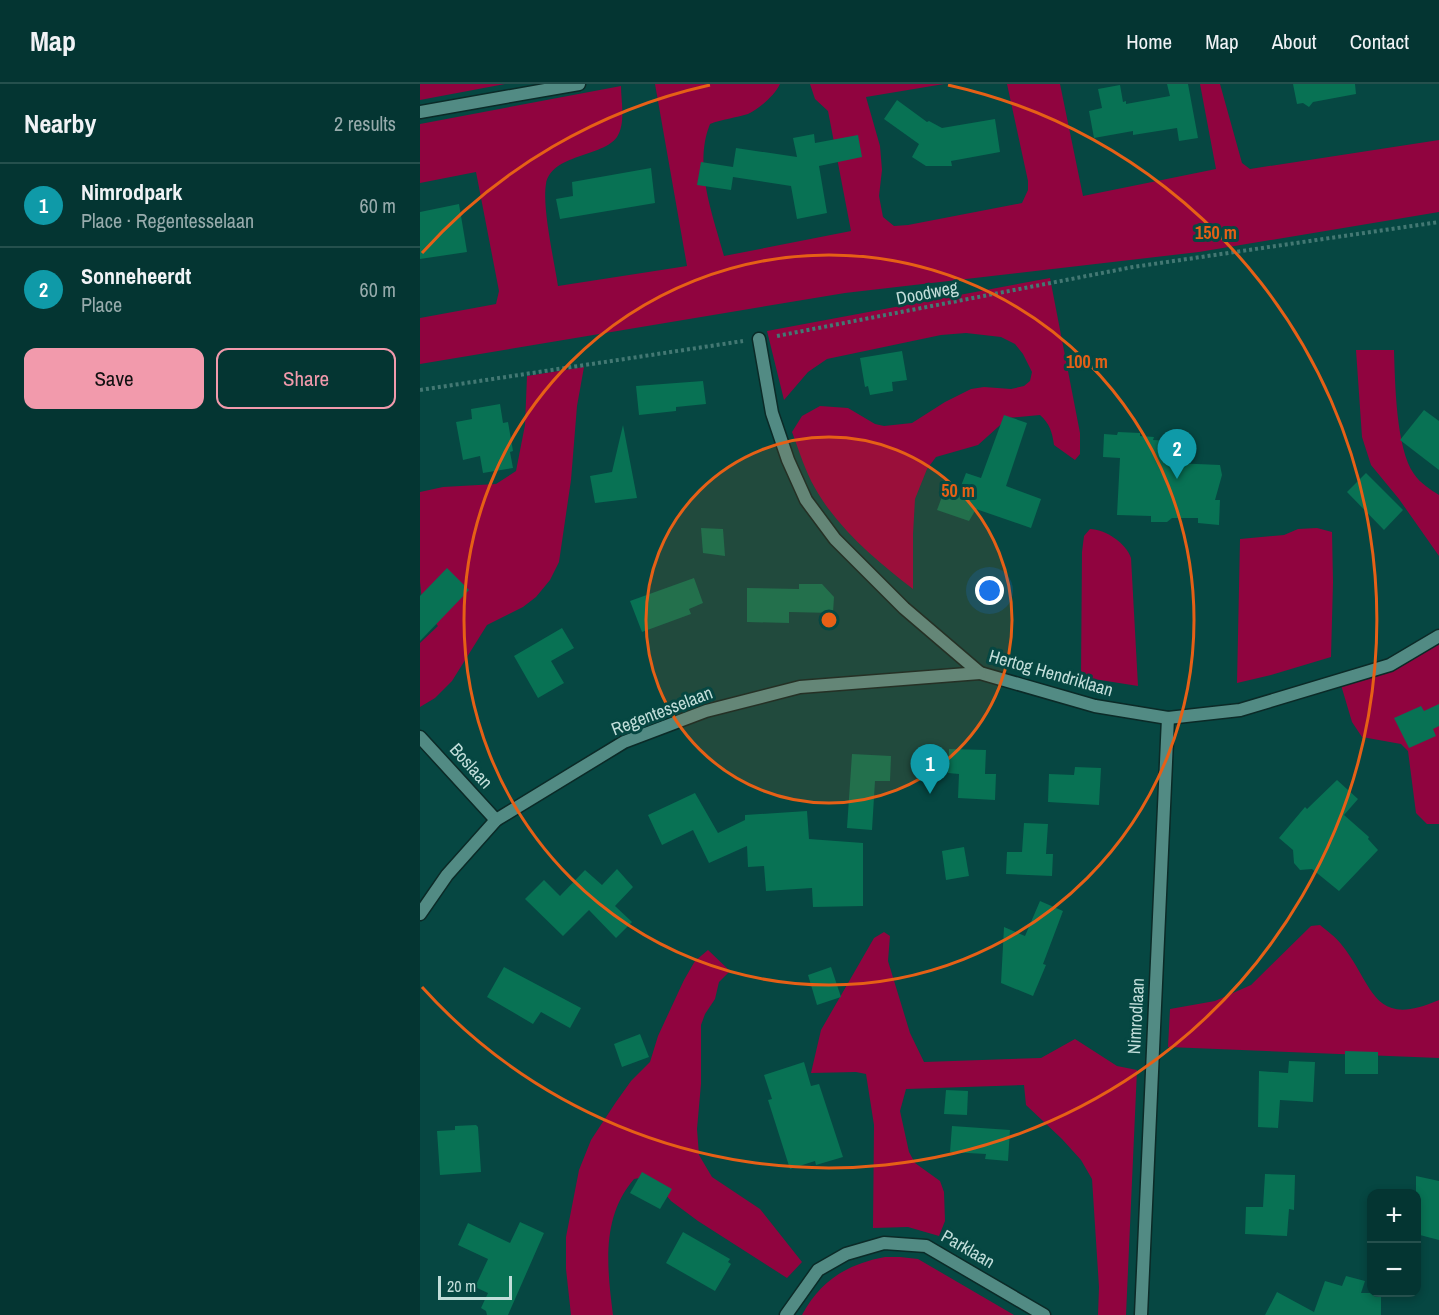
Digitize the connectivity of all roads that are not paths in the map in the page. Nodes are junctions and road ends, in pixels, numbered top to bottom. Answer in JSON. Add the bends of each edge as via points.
{"nodes":[{"id":1,"x":579,"y":84,"type":"edge"},
{"id":2,"x":420,"y":112,"type":"edge"},
{"id":3,"x":759,"y":339,"type":"road end"},
{"id":4,"x":1439,"y":636,"type":"edge"},
{"id":5,"x":980,"y":673,"type":"junction"},
{"id":6,"x":1168,"y":718,"type":"junction"},
{"id":7,"x":420,"y":737,"type":"edge"},
{"id":8,"x":496,"y":819,"type":"junction"},
{"id":9,"x":420,"y":914,"type":"edge"},
{"id":10,"x":786,"y":1315,"type":"edge"},
{"id":11,"x":1044,"y":1315,"type":"edge"},
{"id":12,"x":1141,"y":1315,"type":"edge"}],
"edges":[{"from":1,"to":2,"type":"street"},
{"from":3,"to":5,"type":"street","name":"Hertog Hendriklaan","via":[[772,412],[806,500],[835,539],[904,608]]},
{"from":4,"to":6,"type":"street","name":"Hertog Hendriklaan","via":[[1390,665],[1240,710]]},
{"from":5,"to":6,"type":"street","name":"Hertog Hendriklaan","via":[[1095,706]]},
{"from":5,"to":8,"type":"street","name":"Regentesselaan","via":[[800,687],[706,711],[624,742]]},
{"from":6,"to":12,"type":"street","name":"Nimrodlaan"},
{"from":7,"to":8,"type":"street","name":"Boslaan"},
{"from":8,"to":9,"type":"street","name":"Regentesselaan","via":[[447,875]]},
{"from":10,"to":11,"type":"street","name":"Parklaan","via":[[819,1270],[846,1254],[884,1243],[926,1246]]}]}
